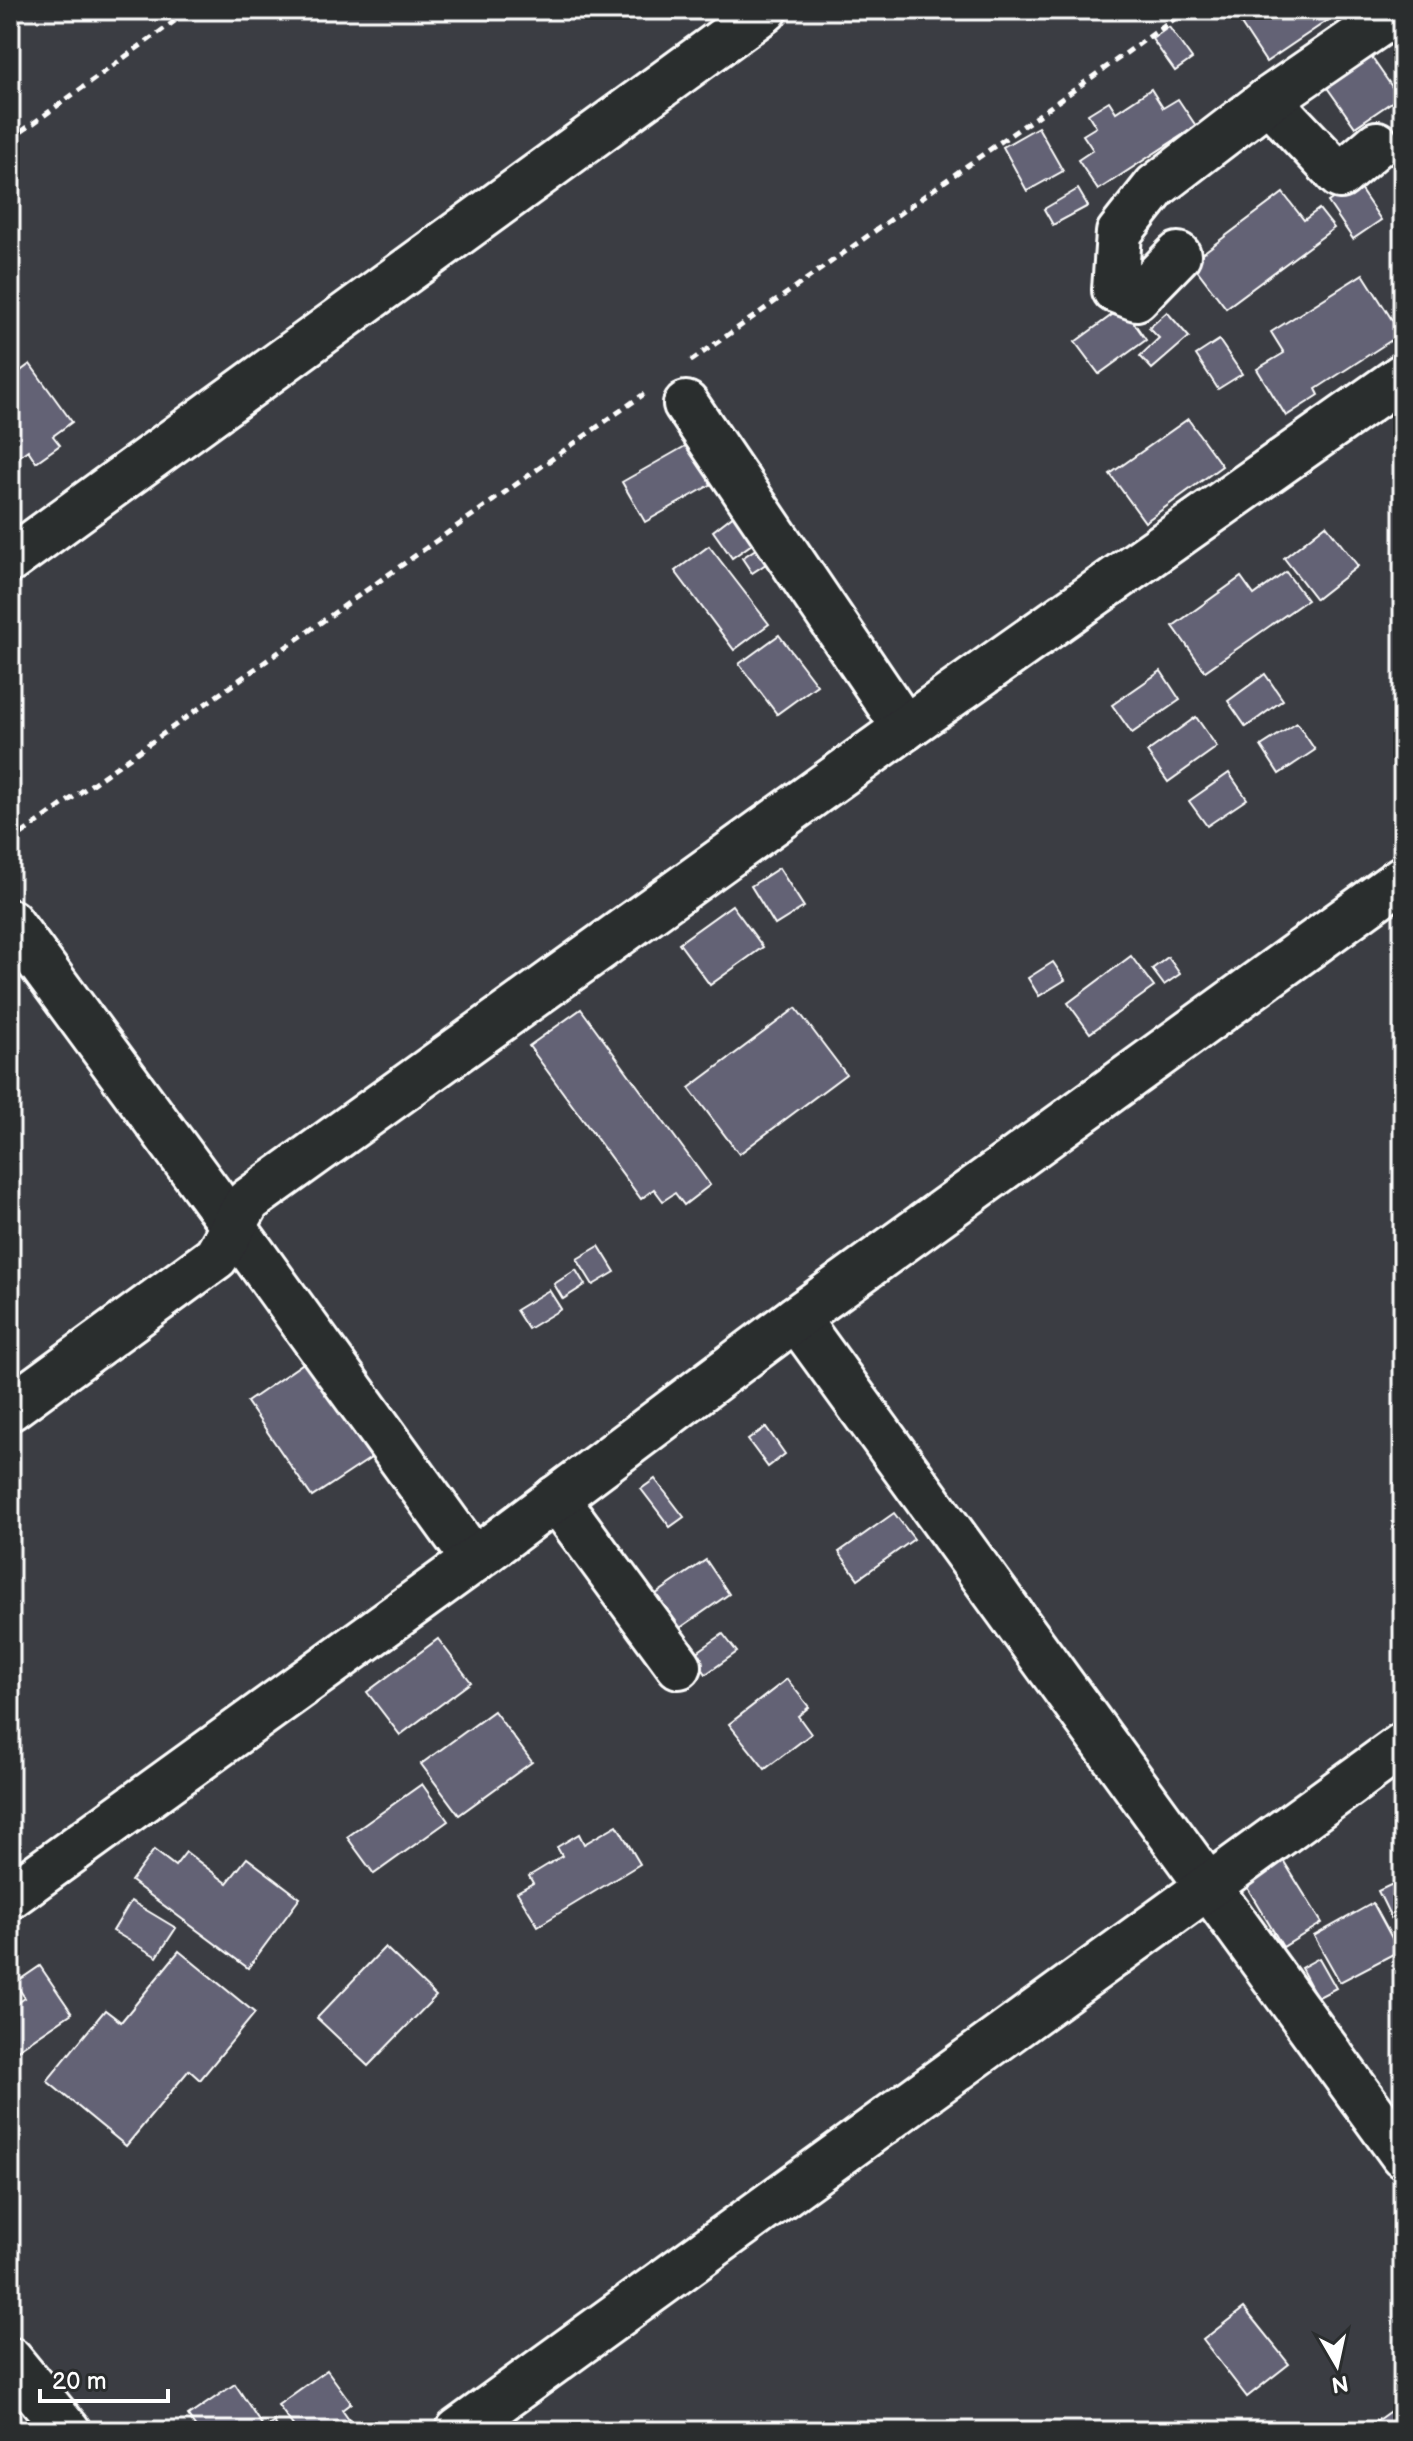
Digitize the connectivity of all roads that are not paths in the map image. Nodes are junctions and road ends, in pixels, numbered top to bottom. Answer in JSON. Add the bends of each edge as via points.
{"nodes":[{"id":1,"x":765,"y":10,"type":"edge"},
{"id":2,"x":1399,"y":10,"type":"edge"},
{"id":3,"x":1268,"y":100,"type":"junction"},
{"id":4,"x":1377,"y":144,"type":"dead end"},
{"id":5,"x":1178,"y":255,"type":"dead end"},
{"id":6,"x":1403,"y":376,"type":"edge"},
{"id":7,"x":675,"y":385,"type":"road end"},
{"id":8,"x":10,"y":560,"type":"edge"},
{"id":9,"x":905,"y":728,"type":"junction"},
{"id":10,"x":1403,"y":878,"type":"edge"},
{"id":11,"x":10,"y":922,"type":"edge"},
{"id":12,"x":234,"y":1227,"type":"junction"},
{"id":13,"x":796,"y":1318,"type":"junction"},
{"id":14,"x":10,"y":1408,"type":"edge"},
{"id":15,"x":556,"y":1498,"type":"junction"},
{"id":16,"x":474,"y":1560,"type":"junction"},
{"id":17,"x":679,"y":1666,"type":"dead end"},
{"id":18,"x":1403,"y":1745,"type":"edge"},
{"id":19,"x":1208,"y":1886,"type":"junction"},
{"id":20,"x":10,"y":1896,"type":"edge"},
{"id":21,"x":1403,"y":2155,"type":"edge"},
{"id":22,"x":10,"y":2360,"type":"edge"},
{"id":23,"x":24,"y":2406,"type":"edge"},
{"id":24,"x":68,"y":2431,"type":"edge"},
{"id":25,"x":458,"y":2431,"type":"edge"}],
"edges":[{"from":1,"to":8,"type":"street"},
{"from":2,"to":3,"type":"street"},
{"from":3,"to":4,"type":"street","via":[[1340,176]]},
{"from":3,"to":5,"type":"street","via":[[1156,186],[1119,233],[1115,290],[1136,298]]},
{"from":6,"to":9,"type":"street"},
{"from":7,"to":9,"type":"street"},
{"from":9,"to":12,"type":"street","via":[[248,1201]]},
{"from":10,"to":13,"type":"street"},
{"from":11,"to":12,"type":"street"},
{"from":12,"to":14,"type":"street","via":[[216,1257]]},
{"from":12,"to":16,"type":"street"},
{"from":13,"to":15,"type":"street"},
{"from":13,"to":19,"type":"street"},
{"from":15,"to":16,"type":"street"},
{"from":15,"to":17,"type":"street"},
{"from":16,"to":20,"type":"street"},
{"from":18,"to":19,"type":"street"},
{"from":19,"to":21,"type":"street"},
{"from":19,"to":25,"type":"street"},
{"from":22,"to":23,"type":"street"},
{"from":23,"to":24,"type":"street"}]}
